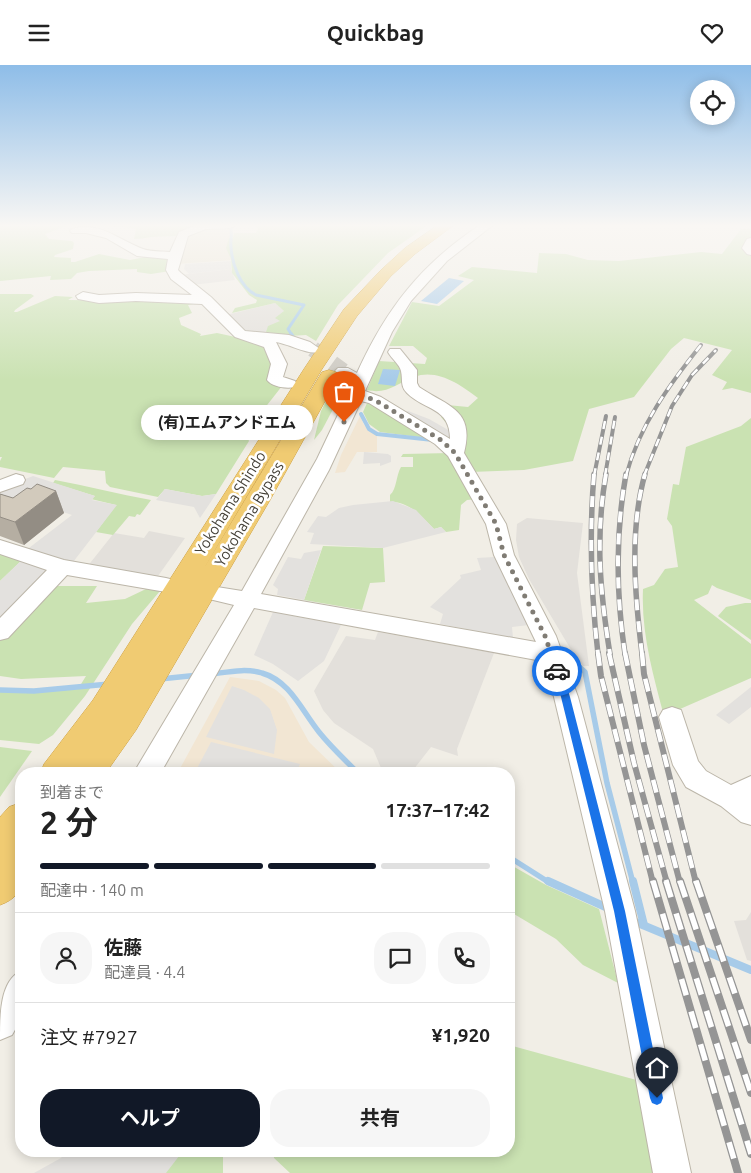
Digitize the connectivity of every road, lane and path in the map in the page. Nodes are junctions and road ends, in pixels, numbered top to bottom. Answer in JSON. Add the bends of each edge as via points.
{"nodes":[{"id":1,"x":177,"y":277,"type":"edge"},
{"id":2,"x":383,"y":277,"type":"edge"},
{"id":3,"x":402,"y":277,"type":"edge"},
{"id":4,"x":425,"y":277,"type":"edge"},
{"id":5,"x":83,"y":296,"type":"dead end"},
{"id":6,"x":206,"y":300,"type":"junction"},
{"id":7,"x":244,"y":336,"type":"junction"},
{"id":8,"x":314,"y":349,"type":"tunnel mouth"},
{"id":9,"x":395,"y":352,"type":"dead end"},
{"id":10,"x":343,"y":371,"type":"tunnel mouth"},
{"id":11,"x":289,"y":384,"type":"dead end"},
{"id":12,"x":359,"y":388,"type":"junction"},
{"id":13,"x":455,"y":453,"type":"junction"},
{"id":14,"x":0,"y":547,"type":"edge"},
{"id":15,"x":62,"y":567,"type":"junction"},
{"id":16,"x":166,"y":585,"type":"dead end"},
{"id":17,"x":217,"y":594,"type":"dead end"},
{"id":18,"x":249,"y":599,"type":"junction"},
{"id":19,"x":0,"y":632,"type":"edge"},
{"id":20,"x":552,"y":655,"type":"junction"},
{"id":21,"x":672,"y":717,"type":"dead end"},
{"id":22,"x":61,"y":767,"type":"edge"},
{"id":23,"x":91,"y":767,"type":"edge"},
{"id":24,"x":150,"y":767,"type":"edge"},
{"id":25,"x":744,"y":799,"type":"edge"},
{"id":26,"x":15,"y":825,"type":"edge"},
{"id":27,"x":0,"y":843,"type":"edge"},
{"id":28,"x":15,"y":869,"type":"edge"},
{"id":29,"x":0,"y":888,"type":"edge"},
{"id":30,"x":15,"y":997,"type":"edge"},
{"id":31,"x":0,"y":1023,"type":"edge"},
{"id":32,"x":672,"y":1173,"type":"edge"}],
"edges":[{"from":1,"to":6,"type":"street"},
{"from":2,"to":22,"type":"highway","name":"Yokohama Shindo","via":[[350,313],[313,369],[104,709]]},
{"from":3,"to":23,"type":"highway","name":"Yokohama Bypass","via":[[364,321],[338,360],[125,721]]},
{"from":4,"to":12,"type":"street","via":[[405,299],[384,332]]},
{"from":5,"to":6,"type":"street"},
{"from":6,"to":7,"type":"street"},
{"from":7,"to":8,"type":"street","via":[[291,339]]},
{"from":7,"to":11,"type":"street","via":[[270,344],[279,364],[275,380]]},
{"from":9,"to":13,"type":"street","via":[[409,370],[409,383],[413,389],[453,415],[459,442]]},
{"from":10,"to":12,"type":"street"},
{"from":12,"to":13,"type":"street","via":[[441,440]]},
{"from":12,"to":18,"type":"street","via":[[330,451]]},
{"from":13,"to":20,"type":"street","via":[[496,524],[504,555]]},
{"from":14,"to":15,"type":"street"},
{"from":15,"to":16,"type":"street"},
{"from":15,"to":19,"type":"street"},
{"from":17,"to":18,"type":"street"},
{"from":18,"to":20,"type":"street"},
{"from":18,"to":24,"type":"street"},
{"from":20,"to":32,"type":"street","via":[[566,697],[620,911]]},
{"from":21,"to":25,"type":"street","via":[[686,765],[696,779]]},
{"from":26,"to":27,"type":"highway"},
{"from":28,"to":29,"type":"highway"},
{"from":30,"to":31,"type":"street"}]}
